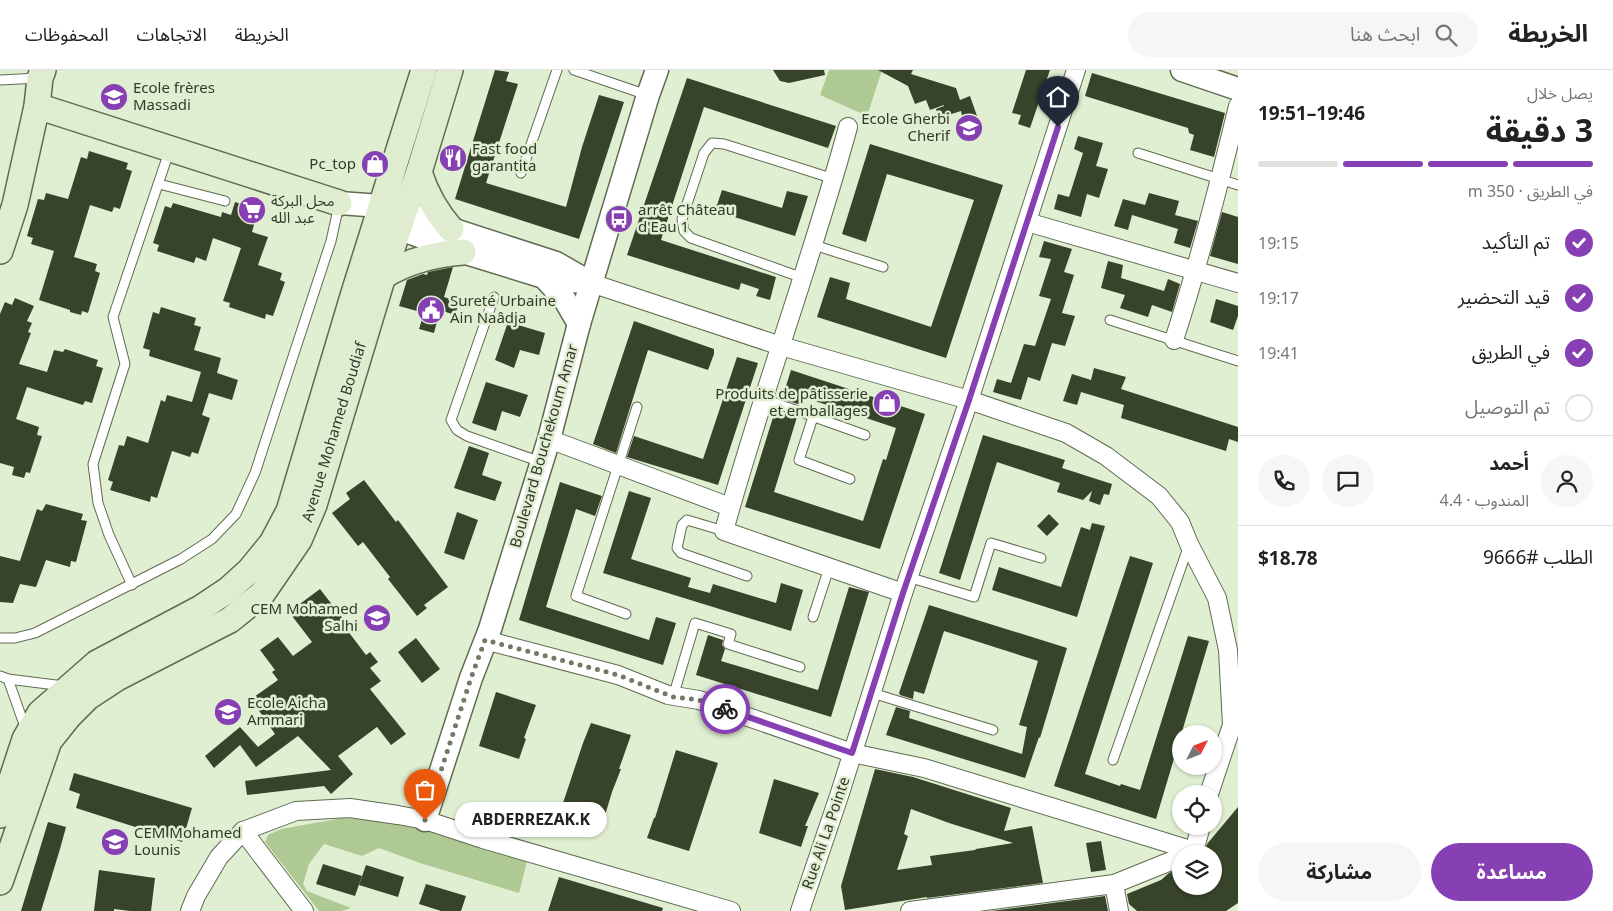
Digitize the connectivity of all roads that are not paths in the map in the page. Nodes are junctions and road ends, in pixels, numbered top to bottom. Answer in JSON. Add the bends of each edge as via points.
{"nodes":[{"id":1,"x":424,"y":70,"type":"edge"},
{"id":2,"x":450,"y":70,"type":"edge"},
{"id":3,"x":557,"y":70,"type":"edge"},
{"id":4,"x":574,"y":70,"type":"edge"},
{"id":5,"x":657,"y":70,"type":"edge"},
{"id":6,"x":1076,"y":70,"type":"edge"},
{"id":7,"x":1182,"y":70,"type":"edge"},
{"id":8,"x":42,"y":74,"type":"edge"},
{"id":9,"x":0,"y":80,"type":"edge"},
{"id":10,"x":1238,"y":89,"type":"edge"},
{"id":11,"x":648,"y":95,"type":"junction"},
{"id":12,"x":37,"y":106,"type":"junction"},
{"id":13,"x":1238,"y":106,"type":"edge"},
{"id":14,"x":848,"y":127,"type":"dead end"},
{"id":15,"x":170,"y":149,"type":"junction"},
{"id":16,"x":1138,"y":153,"type":"dead end"},
{"id":17,"x":419,"y":172,"type":"junction"},
{"id":18,"x":521,"y":173,"type":"dead end"},
{"id":19,"x":834,"y":179,"type":"junction"},
{"id":20,"x":1221,"y":180,"type":"junction"},
{"id":21,"x":158,"y":184,"type":"junction"},
{"id":22,"x":1238,"y":185,"type":"edge"},
{"id":23,"x":225,"y":201,"type":"dead end"},
{"id":24,"x":339,"y":203,"type":"junction"},
{"id":25,"x":390,"y":217,"type":"junction"},
{"id":26,"x":1027,"y":222,"type":"junction"},
{"id":27,"x":451,"y":229,"type":"junction"},
{"id":28,"x":814,"y":245,"type":"junction"},
{"id":29,"x":0,"y":251,"type":"edge"},
{"id":30,"x":463,"y":252,"type":"junction"},
{"id":31,"x":883,"y":267,"type":"dead end"},
{"id":32,"x":1196,"y":271,"type":"junction"},
{"id":33,"x":383,"y":276,"type":"junction"},
{"id":34,"x":544,"y":276,"type":"junction"},
{"id":35,"x":803,"y":278,"type":"junction"},
{"id":36,"x":591,"y":283,"type":"junction"},
{"id":37,"x":1238,"y":283,"type":"edge"},
{"id":38,"x":494,"y":297,"type":"dead end"},
{"id":39,"x":1110,"y":320,"type":"dead end"},
{"id":40,"x":579,"y":324,"type":"junction"},
{"id":41,"x":1174,"y":340,"type":"junction"},
{"id":42,"x":780,"y":346,"type":"junction"},
{"id":43,"x":1238,"y":361,"type":"edge"},
{"id":44,"x":764,"y":399,"type":"junction"},
{"id":45,"x":969,"y":400,"type":"junction"},
{"id":46,"x":637,"y":407,"type":"dead end"},
{"id":47,"x":813,"y":417,"type":"junction"},
{"id":48,"x":865,"y":435,"type":"dead end"},
{"id":49,"x":549,"y":439,"type":"junction"},
{"id":50,"x":541,"y":462,"type":"junction"},
{"id":51,"x":617,"y":466,"type":"junction"},
{"id":52,"x":850,"y":479,"type":"dead end"},
{"id":53,"x":730,"y":507,"type":"junction"},
{"id":54,"x":724,"y":531,"type":"junction"},
{"id":55,"x":1189,"y":544,"type":"junction"},
{"id":56,"x":1041,"y":558,"type":"dead end"},
{"id":57,"x":829,"y":568,"type":"junction"},
{"id":58,"x":748,"y":576,"type":"dead end"},
{"id":59,"x":132,"y":585,"type":"junction"},
{"id":60,"x":905,"y":585,"type":"junction"},
{"id":61,"x":626,"y":614,"type":"dead end"},
{"id":62,"x":813,"y":617,"type":"dead end"},
{"id":63,"x":0,"y":638,"type":"edge"},
{"id":64,"x":485,"y":640,"type":"junction"},
{"id":65,"x":800,"y":667,"type":"dead end"},
{"id":66,"x":4,"y":677,"type":"edge"},
{"id":67,"x":69,"y":687,"type":"junction"},
{"id":68,"x":872,"y":693,"type":"junction"},
{"id":69,"x":673,"y":697,"type":"junction"},
{"id":70,"x":993,"y":730,"type":"dead end"},
{"id":71,"x":28,"y":734,"type":"junction"},
{"id":72,"x":852,"y":753,"type":"junction"},
{"id":73,"x":1113,"y":760,"type":"dead end"},
{"id":74,"x":1212,"y":785,"type":"edge"},
{"id":75,"x":0,"y":816,"type":"edge"},
{"id":76,"x":425,"y":820,"type":"junction"},
{"id":77,"x":243,"y":831,"type":"junction"},
{"id":78,"x":1172,"y":849,"type":"edge"},
{"id":79,"x":1172,"y":860,"type":"edge"},
{"id":80,"x":0,"y":882,"type":"edge"},
{"id":81,"x":1114,"y":884,"type":"junction"},
{"id":82,"x":190,"y":911,"type":"edge"},
{"id":83,"x":304,"y":911,"type":"edge"},
{"id":84,"x":731,"y":911,"type":"edge"},
{"id":85,"x":800,"y":911,"type":"edge"},
{"id":86,"x":910,"y":911,"type":"edge"},
{"id":87,"x":1119,"y":911,"type":"edge"}],
"edges":[{"from":1,"to":25,"type":"main road","name":"Avenue Mohamed Boudiaf"},
{"from":2,"to":17,"type":"main road","name":"Avenue Mohamed Boudiaf"},
{"from":3,"to":18,"type":"lane"},
{"from":4,"to":11,"type":"lane"},
{"from":5,"to":11,"type":"street","name":"Boulevard Bouchekoum Amar"},
{"from":6,"to":26,"type":"street","name":"Rue Ali La Pointe"},
{"from":7,"to":10,"type":"street"},
{"from":8,"to":9,"type":"lane"},
{"from":8,"to":12,"type":"main road"},
{"from":11,"to":36,"type":"street","name":"Boulevard Bouchekoum Amar"},
{"from":12,"to":15,"type":"main road"},
{"from":12,"to":29,"type":"main road","via":[[15,205]]},
{"from":13,"to":20,"type":"street"},
{"from":14,"to":19,"type":"street"},
{"from":15,"to":21,"type":"lane"},
{"from":15,"to":24,"type":"main road"},
{"from":16,"to":20,"type":"lane"},
{"from":17,"to":25,"type":"main road","name":"Avenue Mohamed Boudiaf"},
{"from":17,"to":27,"type":"main road","via":[[435,208]]},
{"from":19,"to":28,"type":"street"},
{"from":19,"to":35,"type":"lane","via":[[712,143],[704,153],[682,219],[684,231],[690,238]]},
{"from":20,"to":22,"type":"lane"},
{"from":20,"to":32,"type":"street"},
{"from":21,"to":23,"type":"lane"},
{"from":21,"to":59,"type":"lane","via":[[114,317],[125,364],[93,464],[98,503]]},
{"from":24,"to":25,"type":"street"},
{"from":24,"to":59,"type":"lane","via":[[331,241],[284,384],[254,473],[236,514],[212,539]]},
{"from":25,"to":27,"type":"street"},
{"from":25,"to":30,"type":"street"},
{"from":25,"to":33,"type":"main road","name":"Avenue Mohamed Boudiaf"},
{"from":25,"to":67,"type":"main road","name":"Avenue Mohamed Boudiaf","via":[[353,296],[289,511],[272,543],[228,590],[201,608],[97,663]]},
{"from":26,"to":32,"type":"street"},
{"from":26,"to":45,"type":"street","name":"Rue Ali La Pointe"},
{"from":27,"to":36,"type":"street","via":[[556,263]]},
{"from":28,"to":31,"type":"lane"},
{"from":28,"to":35,"type":"street"},
{"from":30,"to":33,"type":"main road","via":[[429,256]]},
{"from":30,"to":34,"type":"street"},
{"from":32,"to":37,"type":"street"},
{"from":32,"to":41,"type":"street"},
{"from":33,"to":80,"type":"main road","name":"Avenue Mohamed Boudiaf","via":[[314,505],[295,547],[262,594],[230,620],[118,678],[88,697],[69,716],[49,741]]},
{"from":34,"to":36,"type":"street"},
{"from":34,"to":40,"type":"street"},
{"from":35,"to":42,"type":"street"},
{"from":36,"to":40,"type":"street","name":"Boulevard Bouchekoum Amar"},
{"from":36,"to":42,"type":"street"},
{"from":38,"to":50,"type":"lane","via":[[451,420],[457,430],[467,436]]},
{"from":39,"to":41,"type":"lane"},
{"from":40,"to":49,"type":"street","name":"Boulevard Bouchekoum Amar"},
{"from":41,"to":43,"type":"lane"},
{"from":42,"to":44,"type":"street"},
{"from":42,"to":45,"type":"street"},
{"from":44,"to":47,"type":"lane"},
{"from":44,"to":53,"type":"street"},
{"from":45,"to":55,"type":"street","via":[[1066,433],[1106,456],[1159,496],[1180,522]]},
{"from":45,"to":60,"type":"street","name":"Rue Ali La Pointe"},
{"from":46,"to":51,"type":"lane"},
{"from":47,"to":48,"type":"lane"},
{"from":47,"to":52,"type":"lane","via":[[799,460]]},
{"from":49,"to":50,"type":"street","name":"Boulevard Bouchekoum Amar"},
{"from":49,"to":51,"type":"street"},
{"from":50,"to":64,"type":"street","name":"Boulevard Bouchekoum Amar"},
{"from":51,"to":53,"type":"street"},
{"from":51,"to":61,"type":"lane","via":[[576,596]]},
{"from":53,"to":54,"type":"street"},
{"from":54,"to":57,"type":"street"},
{"from":54,"to":58,"type":"lane","via":[[687,520],[682,525],[676,548],[681,553]]},
{"from":55,"to":73,"type":"lane"},
{"from":55,"to":74,"type":"street","via":[[1217,598],[1228,650],[1232,725]]},
{"from":56,"to":60,"type":"lane","via":[[992,543],[974,597]]},
{"from":57,"to":60,"type":"street"},
{"from":57,"to":62,"type":"lane"},
{"from":59,"to":63,"type":"lane","via":[[35,633]]},
{"from":60,"to":68,"type":"street","name":"Rue Ali La Pointe"},
{"from":64,"to":69,"type":"street","via":[[618,675]]},
{"from":64,"to":76,"type":"street","name":"Boulevard Bouchekoum Amar"},
{"from":65,"to":69,"type":"lane","via":[[728,644],[731,634],[695,623]]},
{"from":66,"to":67,"type":"lane"},
{"from":66,"to":71,"type":"lane"},
{"from":67,"to":71,"type":"main road","name":"Avenue Mohamed Boudiaf","via":[[40,713]]},
{"from":68,"to":70,"type":"lane"},
{"from":68,"to":72,"type":"street","name":"Rue Ali La Pointe"},
{"from":69,"to":72,"type":"street","via":[[699,700]]},
{"from":71,"to":75,"type":"main road","name":"Avenue Mohamed Boudiaf"},
{"from":72,"to":78,"type":"street","via":[[924,768]]},
{"from":72,"to":85,"type":"street","name":"Rue Ali La Pointe"},
{"from":76,"to":77,"type":"street","via":[[350,808],[296,811]]},
{"from":76,"to":84,"type":"street"},
{"from":77,"to":82,"type":"street","via":[[219,857]]},
{"from":77,"to":83,"type":"street"},
{"from":79,"to":81,"type":"street"},
{"from":81,"to":86,"type":"street"},
{"from":81,"to":87,"type":"street"}]}
